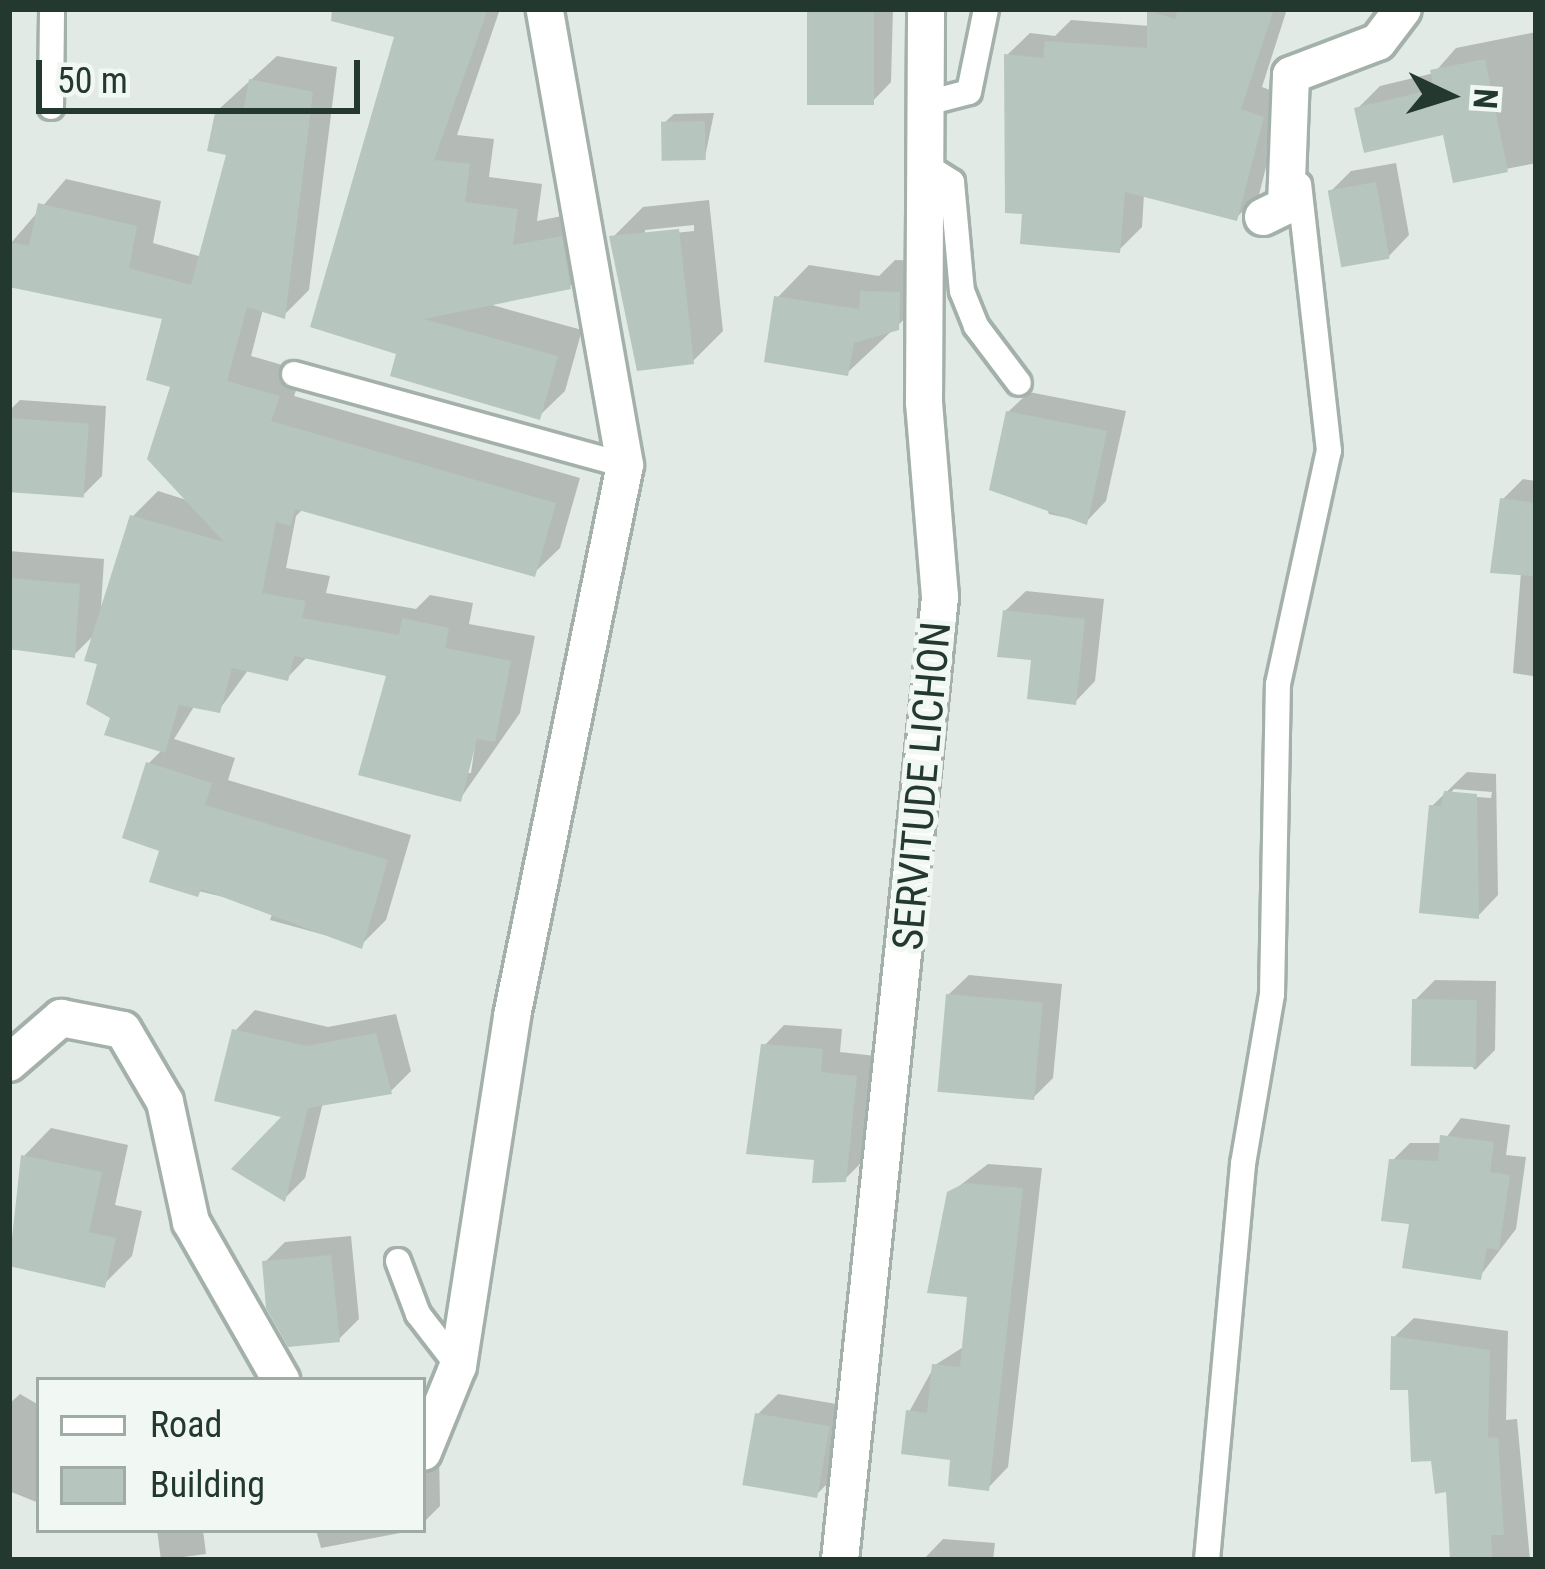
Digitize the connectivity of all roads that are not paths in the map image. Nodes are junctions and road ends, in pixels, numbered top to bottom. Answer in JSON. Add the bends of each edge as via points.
{"nodes":[{"id":1,"x":52,"y":9,"type":"edge"},
{"id":2,"x":545,"y":9,"type":"edge"},
{"id":3,"x":986,"y":9,"type":"edge"},
{"id":4,"x":1402,"y":9,"type":"edge"},
{"id":5,"x":912,"y":14,"type":"edge"},
{"id":6,"x":1297,"y":70,"type":"junction"},
{"id":7,"x":927,"y":103,"type":"junction"},
{"id":8,"x":51,"y":107,"type":"dead end"},
{"id":9,"x":928,"y":167,"type":"junction"},
{"id":10,"x":1263,"y":217,"type":"dead end"},
{"id":11,"x":294,"y":374,"type":"dead end"},
{"id":12,"x":1019,"y":383,"type":"dead end"},
{"id":13,"x":625,"y":465,"type":"junction"},
{"id":14,"x":9,"y":1063,"type":"edge"},
{"id":15,"x":398,"y":1261,"type":"dead end"},
{"id":16,"x":458,"y":1366,"type":"junction"},
{"id":17,"x":279,"y":1377,"type":"edge"},
{"id":18,"x":426,"y":1445,"type":"edge"},
{"id":19,"x":840,"y":1560,"type":"edge"},
{"id":20,"x":1208,"y":1560,"type":"edge"}],
"edges":[{"from":1,"to":8,"type":"lane"},
{"from":2,"to":13,"type":"street"},
{"from":3,"to":7,"type":"lane","via":[[969,92]]},
{"from":4,"to":6,"type":"street","via":[[1378,43]]},
{"from":5,"to":7,"type":"street","name":"SERVITUDE LICHON"},
{"from":6,"to":10,"type":"street","via":[[1286,206]]},
{"from":6,"to":20,"type":"lane","via":[[1329,452],[1278,684],[1272,994],[1243,1164]]},
{"from":7,"to":9,"type":"street","name":"SERVITUDE LICHON"},
{"from":9,"to":12,"type":"lane","via":[[952,182],[962,291]]},
{"from":9,"to":19,"type":"street","name":"SERVITUDE LICHON","via":[[924,402],[940,598]]},
{"from":11,"to":13,"type":"lane"},
{"from":13,"to":16,"type":"street","via":[[512,1016]]},
{"from":14,"to":17,"type":"street","via":[[61,1018],[123,1030],[165,1102],[191,1222]]},
{"from":15,"to":16,"type":"lane","via":[[418,1314]]},
{"from":16,"to":18,"type":"street"}]}
